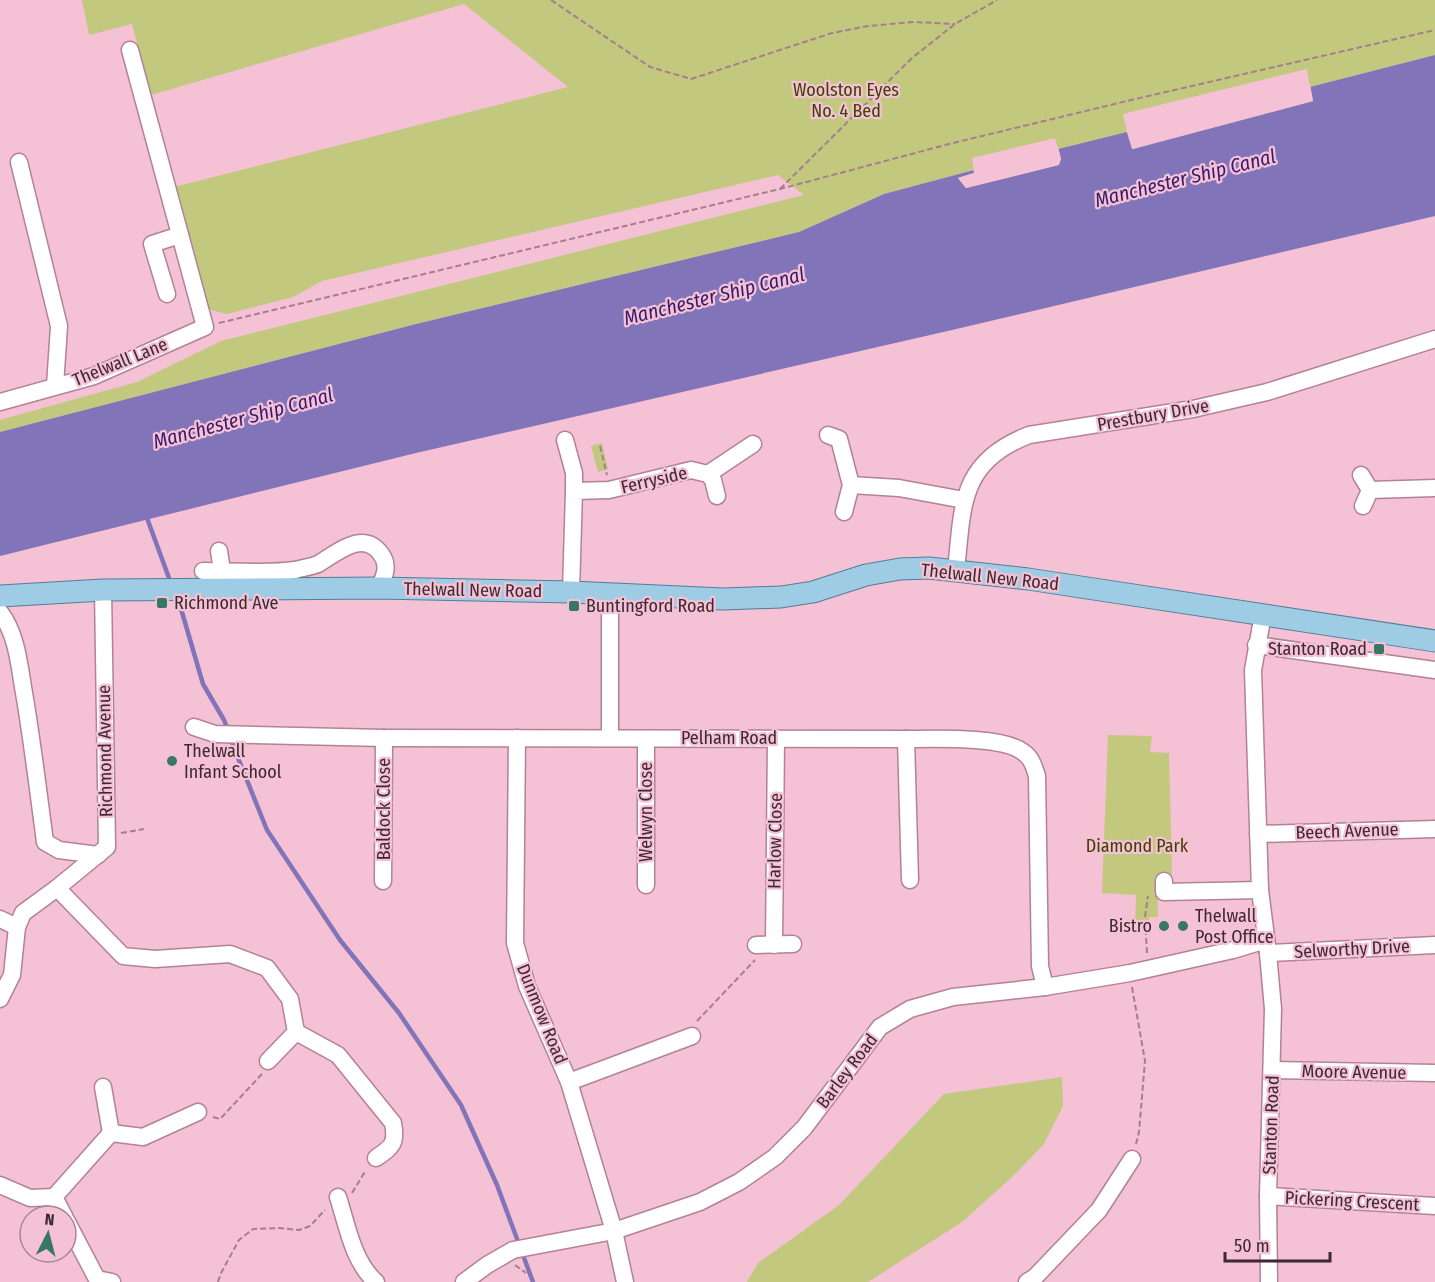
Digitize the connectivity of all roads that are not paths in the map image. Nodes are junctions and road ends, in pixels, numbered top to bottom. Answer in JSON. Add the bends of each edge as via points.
{"nodes":[{"id":1,"x":130,"y":50,"type":"dead end"},
{"id":2,"x":19,"y":162,"type":"dead end"},
{"id":3,"x":180,"y":235,"type":"junction"},
{"id":4,"x":167,"y":294,"type":"dead end"},
{"id":5,"x":1435,"y":339,"type":"edge"},
{"id":6,"x":56,"y":386,"type":"junction"},
{"id":7,"x":0,"y":402,"type":"edge"},
{"id":8,"x":840,"y":435,"type":"dead end"},
{"id":9,"x":566,"y":440,"type":"dead end"},
{"id":10,"x":753,"y":444,"type":"dead end"},
{"id":11,"x":708,"y":474,"type":"junction"},
{"id":12,"x":1361,"y":475,"type":"dead end"},
{"id":13,"x":851,"y":485,"type":"junction"},
{"id":14,"x":1435,"y":488,"type":"edge"},
{"id":15,"x":1370,"y":490,"type":"junction"},
{"id":16,"x":574,"y":491,"type":"junction"},
{"id":17,"x":717,"y":496,"type":"dead end"},
{"id":18,"x":964,"y":500,"type":"junction"},
{"id":19,"x":1363,"y":506,"type":"dead end"},
{"id":20,"x":844,"y":512,"type":"dead end"},
{"id":21,"x":219,"y":551,"type":"dead end"},
{"id":22,"x":956,"y":570,"type":"junction"},
{"id":23,"x":222,"y":571,"type":"junction"},
{"id":24,"x":203,"y":572,"type":"dead end"},
{"id":25,"x":379,"y":588,"type":"junction"},
{"id":26,"x":103,"y":590,"type":"junction"},
{"id":27,"x":571,"y":592,"type":"junction"},
{"id":28,"x":610,"y":593,"type":"junction"},
{"id":29,"x":0,"y":596,"type":"edge"},
{"id":30,"x":0,"y":612,"type":"edge"},
{"id":31,"x":1263,"y":614,"type":"junction"},
{"id":32,"x":1435,"y":641,"type":"edge"},
{"id":33,"x":1256,"y":645,"type":"junction"},
{"id":34,"x":1435,"y":670,"type":"edge"},
{"id":35,"x":194,"y":727,"type":"dead end"},
{"id":36,"x":610,"y":737,"type":"junction"},
{"id":37,"x":384,"y":738,"type":"junction"},
{"id":38,"x":517,"y":738,"type":"junction"},
{"id":39,"x":776,"y":738,"type":"junction"},
{"id":40,"x":646,"y":739,"type":"junction"},
{"id":41,"x":906,"y":739,"type":"junction"},
{"id":42,"x":1435,"y":829,"type":"edge"},
{"id":43,"x":1258,"y":834,"type":"junction"},
{"id":44,"x":98,"y":855,"type":"junction"},
{"id":45,"x":910,"y":880,"type":"dead end"},
{"id":46,"x":383,"y":881,"type":"dead end"},
{"id":47,"x":1164,"y":881,"type":"dead end"},
{"id":48,"x":646,"y":885,"type":"dead end"},
{"id":49,"x":57,"y":888,"type":"junction"},
{"id":50,"x":1260,"y":890,"type":"junction"},
{"id":51,"x":0,"y":919,"type":"edge"},
{"id":52,"x":17,"y":927,"type":"junction"},
{"id":53,"x":793,"y":944,"type":"dead end"},
{"id":54,"x":756,"y":945,"type":"dead end"},
{"id":55,"x":774,"y":945,"type":"junction"},
{"id":56,"x":1435,"y":945,"type":"edge"},
{"id":57,"x":1267,"y":946,"type":"junction"},
{"id":58,"x":1045,"y":987,"type":"junction"},
{"id":59,"x":0,"y":999,"type":"edge"},
{"id":60,"x":296,"y":1032,"type":"junction"},
{"id":61,"x":692,"y":1036,"type":"road end"},
{"id":62,"x":268,"y":1061,"type":"road end"},
{"id":63,"x":1272,"y":1070,"type":"junction"},
{"id":64,"x":1435,"y":1073,"type":"edge"},
{"id":65,"x":569,"y":1082,"type":"junction"},
{"id":66,"x":103,"y":1087,"type":"dead end"},
{"id":67,"x":198,"y":1112,"type":"road end"},
{"id":68,"x":111,"y":1133,"type":"junction"},
{"id":69,"x":376,"y":1158,"type":"road end"},
{"id":70,"x":1132,"y":1159,"type":"road end"},
{"id":71,"x":0,"y":1185,"type":"edge"},
{"id":72,"x":1268,"y":1196,"type":"junction"},
{"id":73,"x":54,"y":1197,"type":"junction"},
{"id":74,"x":338,"y":1197,"type":"road end"},
{"id":75,"x":58,"y":1204,"type":"edge"},
{"id":76,"x":1435,"y":1206,"type":"edge"},
{"id":77,"x":614,"y":1231,"type":"junction"},
{"id":78,"x":78,"y":1242,"type":"edge"},
{"id":79,"x":1033,"y":1281,"type":"edge"},
{"id":80,"x":112,"y":1282,"type":"edge"},
{"id":81,"x":376,"y":1282,"type":"edge"},
{"id":82,"x":464,"y":1282,"type":"edge"},
{"id":83,"x":625,"y":1282,"type":"edge"},
{"id":84,"x":1269,"y":1282,"type":"edge"}],
"edges":[{"from":1,"to":3,"type":"street"},
{"from":2,"to":6,"type":"street","via":[[59,326]]},
{"from":3,"to":4,"type":"street","via":[[152,243]]},
{"from":3,"to":6,"type":"street","name":"Thelwall Lane","via":[[205,327],[94,376]]},
{"from":5,"to":18,"type":"street","name":"Prestbury Drive","via":[[1267,392],[1193,409],[1029,435],[1005,446],[985,462]]},
{"from":6,"to":7,"type":"street","name":"Thelwall Lane"},
{"from":8,"to":13,"type":"street"},
{"from":9,"to":16,"type":"street"},
{"from":10,"to":11,"type":"street"},
{"from":11,"to":16,"type":"street","name":"Ferryside","via":[[691,470],[609,490]]},
{"from":11,"to":17,"type":"street","name":"Ferryside"},
{"from":12,"to":15,"type":"street"},
{"from":13,"to":18,"type":"street","via":[[899,488]]},
{"from":13,"to":20,"type":"street"},
{"from":14,"to":15,"type":"street"},
{"from":15,"to":19,"type":"street"},
{"from":16,"to":27,"type":"street"},
{"from":18,"to":22,"type":"street","name":"Prestbury Drive"},
{"from":21,"to":23,"type":"street"},
{"from":22,"to":28,"type":"main road","name":"Thelwall New Road","via":[[929,568],[866,575],[813,592],[782,597],[723,599]]},
{"from":22,"to":31,"type":"main road","name":"Thelwall New Road"},
{"from":23,"to":24,"type":"street"},
{"from":23,"to":25,"type":"street","via":[[294,570],[316,565],[342,548],[362,542],[375,546],[384,557],[387,571]]},
{"from":25,"to":26,"type":"main road","name":"Thelwall New Road"},
{"from":25,"to":27,"type":"main road","name":"Thelwall New Road"},
{"from":26,"to":29,"type":"main road","name":"Thelwall New Road"},
{"from":26,"to":44,"type":"street","name":"Richmond Avenue","via":[[107,847]]},
{"from":27,"to":28,"type":"main road","name":"Thelwall New Road"},
{"from":28,"to":36,"type":"street"},
{"from":30,"to":44,"type":"street","via":[[17,651],[45,842],[59,850]]},
{"from":31,"to":32,"type":"main road","name":"Thelwall New Road"},
{"from":31,"to":33,"type":"street"},
{"from":33,"to":34,"type":"street"},
{"from":33,"to":43,"type":"street","name":"Stanton Road","via":[[1253,670]]},
{"from":35,"to":37,"type":"street","name":"Pelham Road","via":[[219,734]]},
{"from":36,"to":38,"type":"street","name":"Pelham Road"},
{"from":36,"to":40,"type":"street","name":"Pelham Road"},
{"from":37,"to":38,"type":"street","name":"Pelham Road"},
{"from":37,"to":46,"type":"street","name":"Baldock Close"},
{"from":38,"to":65,"type":"street","name":"Dunmow Road","via":[[515,943],[527,986]]},
{"from":39,"to":40,"type":"street","name":"Pelham Road"},
{"from":39,"to":41,"type":"street","name":"Pelham Road"},
{"from":39,"to":55,"type":"street","name":"Harlow Close"},
{"from":40,"to":48,"type":"street","name":"Welwyn Close"},
{"from":41,"to":45,"type":"street"},
{"from":41,"to":58,"type":"street","name":"Pelham Road","via":[[1005,744],[1024,752],[1033,763],[1040,966]]},
{"from":42,"to":43,"type":"street","name":"Beech Avenue"},
{"from":43,"to":50,"type":"street","name":"Stanton Road"},
{"from":44,"to":49,"type":"street","name":"Richmond Avenue"},
{"from":47,"to":50,"type":"street","via":[[1164,892]]},
{"from":49,"to":52,"type":"street","name":"Richmond Avenue","via":[[24,913]]},
{"from":49,"to":60,"type":"street","via":[[123,956],[155,959],[230,954],[267,968],[290,999]]},
{"from":50,"to":57,"type":"street","name":"Stanton Road"},
{"from":51,"to":52,"type":"street"},
{"from":52,"to":59,"type":"street","via":[[12,975]]},
{"from":53,"to":55,"type":"street"},
{"from":54,"to":55,"type":"street"},
{"from":56,"to":57,"type":"street","name":"Selworthy Drive"},
{"from":57,"to":58,"type":"street","name":"Barley Road"},
{"from":57,"to":63,"type":"street","name":"Stanton Road","via":[[1273,1009]]},
{"from":58,"to":77,"type":"street","name":"Barley Road","via":[[953,997],[910,1009],[880,1027],[804,1128],[775,1157],[700,1202]]},
{"from":60,"to":62,"type":"street"},
{"from":60,"to":69,"type":"street","via":[[338,1055],[393,1123],[396,1136],[391,1147]]},
{"from":61,"to":65,"type":"street"},
{"from":63,"to":64,"type":"street","name":"Moore Avenue"},
{"from":63,"to":72,"type":"street","name":"Stanton Road"},
{"from":65,"to":77,"type":"street","name":"Dunmow Road"},
{"from":66,"to":68,"type":"street"},
{"from":67,"to":68,"type":"street","via":[[143,1137]]},
{"from":68,"to":73,"type":"street"},
{"from":70,"to":79,"type":"street","via":[[1099,1210]]},
{"from":71,"to":73,"type":"street","via":[[30,1198]]},
{"from":72,"to":76,"type":"street","name":"Pickering Crescent"},
{"from":72,"to":84,"type":"street","name":"Stanton Road"},
{"from":73,"to":75,"type":"street"},
{"from":74,"to":81,"type":"street","via":[[356,1254]]},
{"from":77,"to":82,"type":"street","name":"Barley Road","via":[[521,1248]]},
{"from":77,"to":83,"type":"street","name":"Dunmow Road"},
{"from":78,"to":80,"type":"street","via":[[98,1279]]}]}
